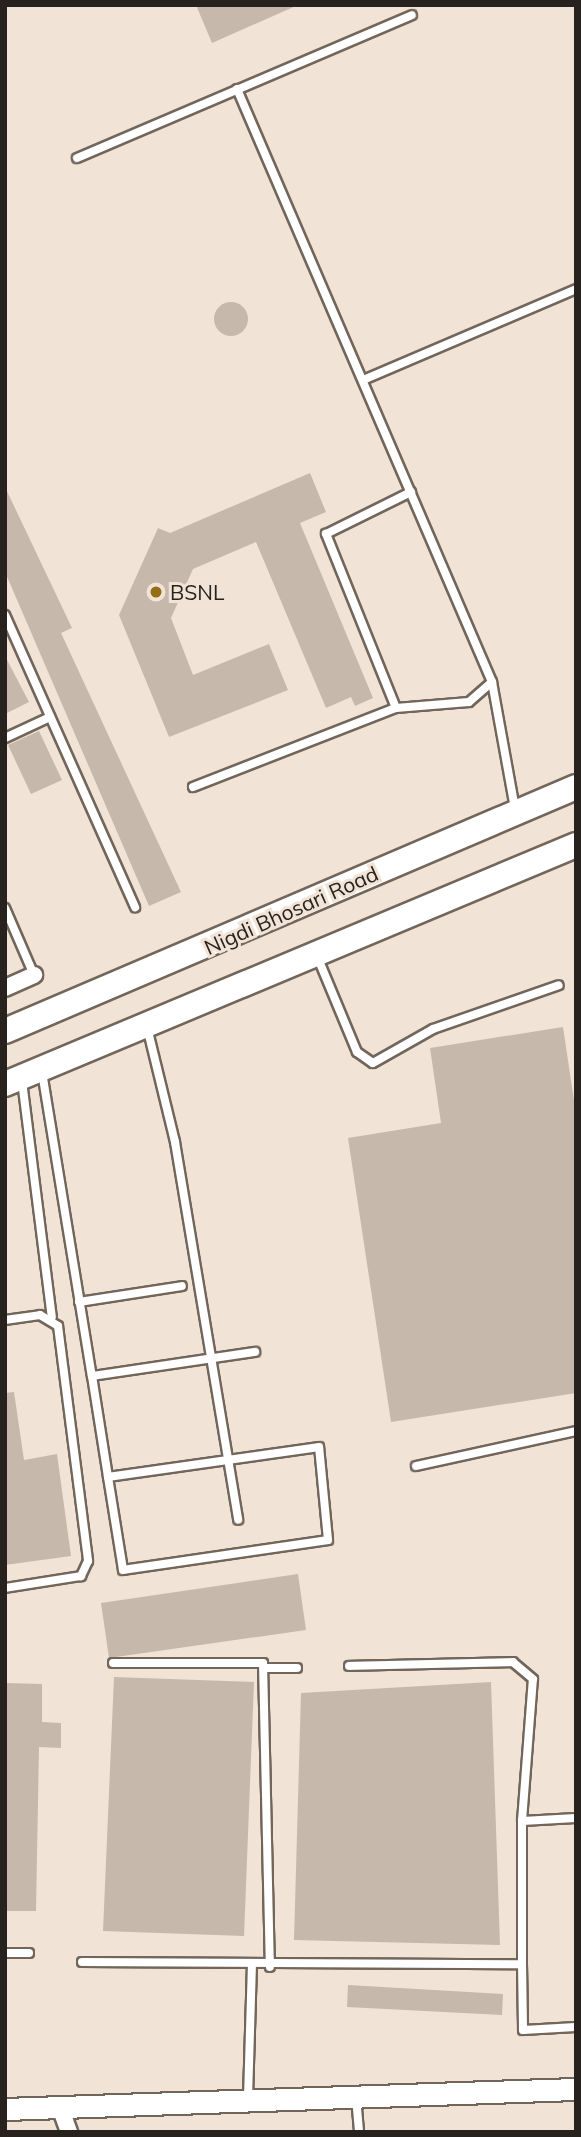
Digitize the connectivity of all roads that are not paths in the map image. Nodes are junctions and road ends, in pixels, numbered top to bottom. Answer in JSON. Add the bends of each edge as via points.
{"nodes":[{"id":1,"x":412,"y":15,"type":"dead end"},
{"id":2,"x":237,"y":89,"type":"junction"},
{"id":3,"x":77,"y":158,"type":"dead end"},
{"id":4,"x":576,"y":289,"type":"edge"},
{"id":5,"x":363,"y":380,"type":"junction"},
{"id":6,"x":411,"y":492,"type":"junction"},
{"id":7,"x":5,"y":615,"type":"edge"},
{"id":8,"x":492,"y":682,"type":"junction"},
{"id":9,"x":396,"y":708,"type":"junction"},
{"id":10,"x":50,"y":717,"type":"junction"},
{"id":11,"x":5,"y":738,"type":"edge"},
{"id":12,"x":193,"y":787,"type":"dead end"},
{"id":13,"x":576,"y":787,"type":"edge"},
{"id":14,"x":516,"y":812,"type":"junction"},
{"id":15,"x":576,"y":845,"type":"edge"},
{"id":16,"x":135,"y":907,"type":"dead end"},
{"id":17,"x":5,"y":908,"type":"edge"},
{"id":18,"x":315,"y":952,"type":"junction"},
{"id":19,"x":34,"y":975,"type":"joint"},
{"id":20,"x":559,"y":985,"type":"dead end"},
{"id":21,"x":5,"y":988,"type":"edge"},
{"id":22,"x":146,"y":1024,"type":"junction"},
{"id":23,"x":5,"y":1031,"type":"edge"},
{"id":24,"x":23,"y":1077,"type":"edge"},
{"id":25,"x":183,"y":1286,"type":"dead end"},
{"id":26,"x":79,"y":1302,"type":"junction"},
{"id":27,"x":52,"y":1317,"type":"junction"},
{"id":28,"x":5,"y":1320,"type":"edge"},
{"id":29,"x":255,"y":1352,"type":"dead end"},
{"id":30,"x":211,"y":1359,"type":"junction"},
{"id":31,"x":92,"y":1376,"type":"junction"},
{"id":32,"x":576,"y":1431,"type":"edge"},
{"id":33,"x":228,"y":1460,"type":"junction"},
{"id":34,"x":416,"y":1466,"type":"dead end"},
{"id":35,"x":108,"y":1477,"type":"junction"},
{"id":36,"x":238,"y":1520,"type":"dead end"},
{"id":37,"x":5,"y":1588,"type":"edge"},
{"id":38,"x":113,"y":1663,"type":"dead end"},
{"id":39,"x":349,"y":1666,"type":"dead end"},
{"id":40,"x":265,"y":1668,"type":"junction"},
{"id":41,"x":297,"y":1668,"type":"dead end"},
{"id":42,"x":576,"y":1818,"type":"edge"},
{"id":43,"x":522,"y":1821,"type":"junction"},
{"id":44,"x":5,"y":1952,"type":"edge"},
{"id":45,"x":29,"y":1953,"type":"dead end"},
{"id":46,"x":82,"y":1962,"type":"dead end"},
{"id":47,"x":522,"y":1964,"type":"junction"},
{"id":48,"x":252,"y":1966,"type":"junction"},
{"id":49,"x":270,"y":1967,"type":"junction"},
{"id":50,"x":576,"y":2027,"type":"edge"},
{"id":51,"x":576,"y":2089,"type":"edge"},
{"id":52,"x":356,"y":2096,"type":"junction"},
{"id":53,"x":248,"y":2101,"type":"junction"},
{"id":54,"x":60,"y":2107,"type":"junction"},
{"id":55,"x":5,"y":2109,"type":"edge"},
{"id":56,"x":69,"y":2132,"type":"edge"},
{"id":57,"x":359,"y":2132,"type":"edge"}],
"edges":[{"from":1,"to":2,"type":"lane"},
{"from":2,"to":3,"type":"lane"},
{"from":2,"to":5,"type":"lane"},
{"from":4,"to":5,"type":"lane"},
{"from":5,"to":6,"type":"lane"},
{"from":6,"to":8,"type":"lane"},
{"from":6,"to":9,"type":"lane","via":[[326,534]]},
{"from":7,"to":10,"type":"lane"},
{"from":8,"to":9,"type":"lane","via":[[469,702]]},
{"from":8,"to":14,"type":"lane","via":[[494,717]]},
{"from":9,"to":12,"type":"lane"},
{"from":10,"to":11,"type":"lane"},
{"from":10,"to":16,"type":"lane"},
{"from":13,"to":14,"type":"main road","name":"Nigdi Bhosari Road"},
{"from":14,"to":23,"type":"main road","name":"Nigdi Bhosari Road"},
{"from":15,"to":18,"type":"main road"},
{"from":17,"to":19,"type":"lane"},
{"from":18,"to":20,"type":"lane","via":[[357,1052],[373,1063],[433,1029]]},
{"from":18,"to":22,"type":"main road"},
{"from":19,"to":21,"type":"street"},
{"from":22,"to":24,"type":"main road"},
{"from":22,"to":30,"type":"lane","via":[[175,1142]]},
{"from":24,"to":26,"type":"lane"},
{"from":24,"to":27,"type":"lane"},
{"from":25,"to":26,"type":"lane"},
{"from":26,"to":31,"type":"lane"},
{"from":27,"to":28,"type":"lane"},
{"from":27,"to":37,"type":"lane","via":[[88,1568],[81,1576]]},
{"from":29,"to":30,"type":"lane"},
{"from":30,"to":31,"type":"lane"},
{"from":30,"to":33,"type":"lane"},
{"from":31,"to":35,"type":"lane"},
{"from":32,"to":34,"type":"lane"},
{"from":33,"to":35,"type":"lane"},
{"from":33,"to":35,"type":"lane","via":[[319,1447],[328,1540],[123,1570]]},
{"from":33,"to":36,"type":"lane"},
{"from":38,"to":40,"type":"lane","via":[[256,1660]]},
{"from":39,"to":43,"type":"lane","via":[[513,1662],[528,1671]]},
{"from":40,"to":41,"type":"lane"},
{"from":40,"to":49,"type":"lane"},
{"from":42,"to":43,"type":"lane"},
{"from":43,"to":47,"type":"lane"},
{"from":44,"to":45,"type":"lane"},
{"from":46,"to":48,"type":"lane"},
{"from":47,"to":49,"type":"lane"},
{"from":47,"to":50,"type":"lane","via":[[523,2031]]},
{"from":48,"to":49,"type":"lane"},
{"from":48,"to":53,"type":"lane"},
{"from":51,"to":52,"type":"street"},
{"from":52,"to":53,"type":"street"},
{"from":52,"to":57,"type":"lane"},
{"from":53,"to":54,"type":"street"},
{"from":54,"to":55,"type":"street"},
{"from":54,"to":56,"type":"street"}]}
